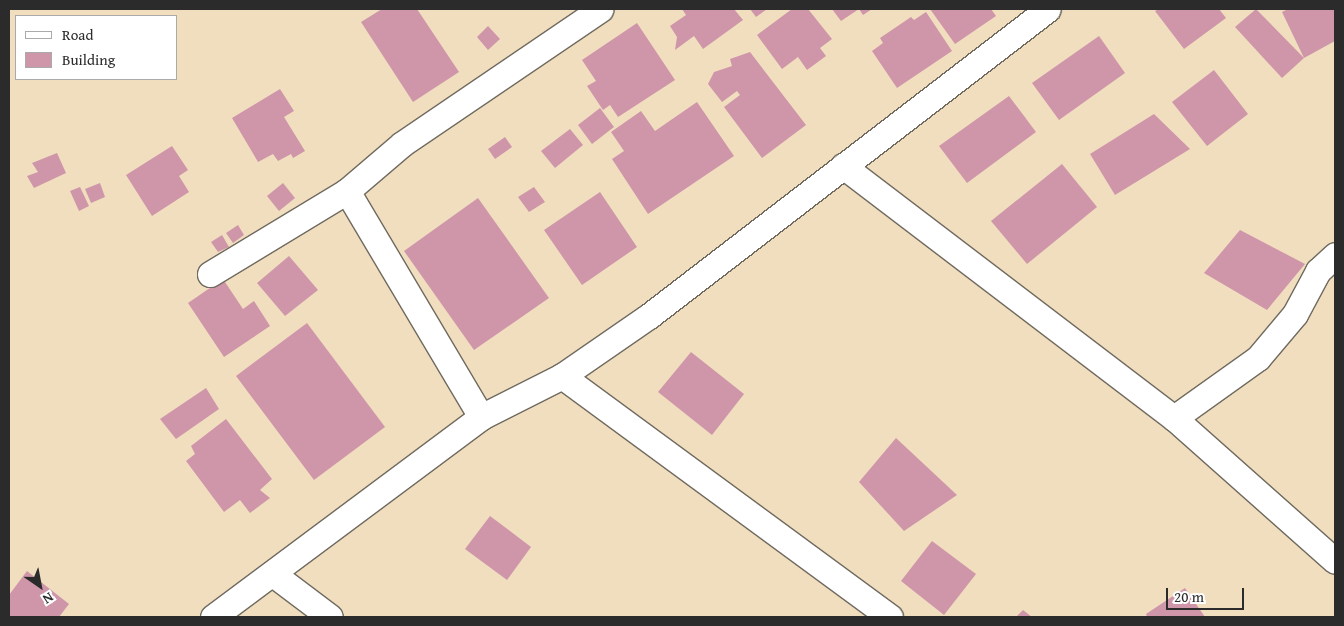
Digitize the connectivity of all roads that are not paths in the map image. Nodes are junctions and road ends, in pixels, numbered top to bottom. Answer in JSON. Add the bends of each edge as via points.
{"nodes":[{"id":1,"x":601,"y":9,"type":"edge"},
{"id":2,"x":1048,"y":9,"type":"edge"},
{"id":3,"x":843,"y":166,"type":"junction"},
{"id":4,"x":347,"y":191,"type":"junction"},
{"id":5,"x":1335,"y":255,"type":"edge"},
{"id":6,"x":210,"y":274,"type":"dead end"},
{"id":7,"x":562,"y":376,"type":"junction"},
{"id":8,"x":481,"y":417,"type":"junction"},
{"id":9,"x":1174,"y":418,"type":"junction"},
{"id":10,"x":1335,"y":561,"type":"edge"},
{"id":11,"x":273,"y":574,"type":"junction"},
{"id":12,"x":213,"y":617,"type":"edge"},
{"id":13,"x":330,"y":617,"type":"edge"},
{"id":14,"x":890,"y":617,"type":"edge"}],
"edges":[{"from":1,"to":4,"type":"street","via":[[402,144]]},
{"from":2,"to":3,"type":"street"},
{"from":3,"to":7,"type":"street","via":[[649,316]]},
{"from":3,"to":9,"type":"street"},
{"from":4,"to":6,"type":"street"},
{"from":4,"to":8,"type":"street"},
{"from":5,"to":9,"type":"street","via":[[1318,271],[1295,314],[1258,358]]},
{"from":7,"to":8,"type":"street"},
{"from":7,"to":14,"type":"street"},
{"from":8,"to":11,"type":"street"},
{"from":9,"to":10,"type":"street"},
{"from":11,"to":12,"type":"street"},
{"from":11,"to":13,"type":"street"}]}
